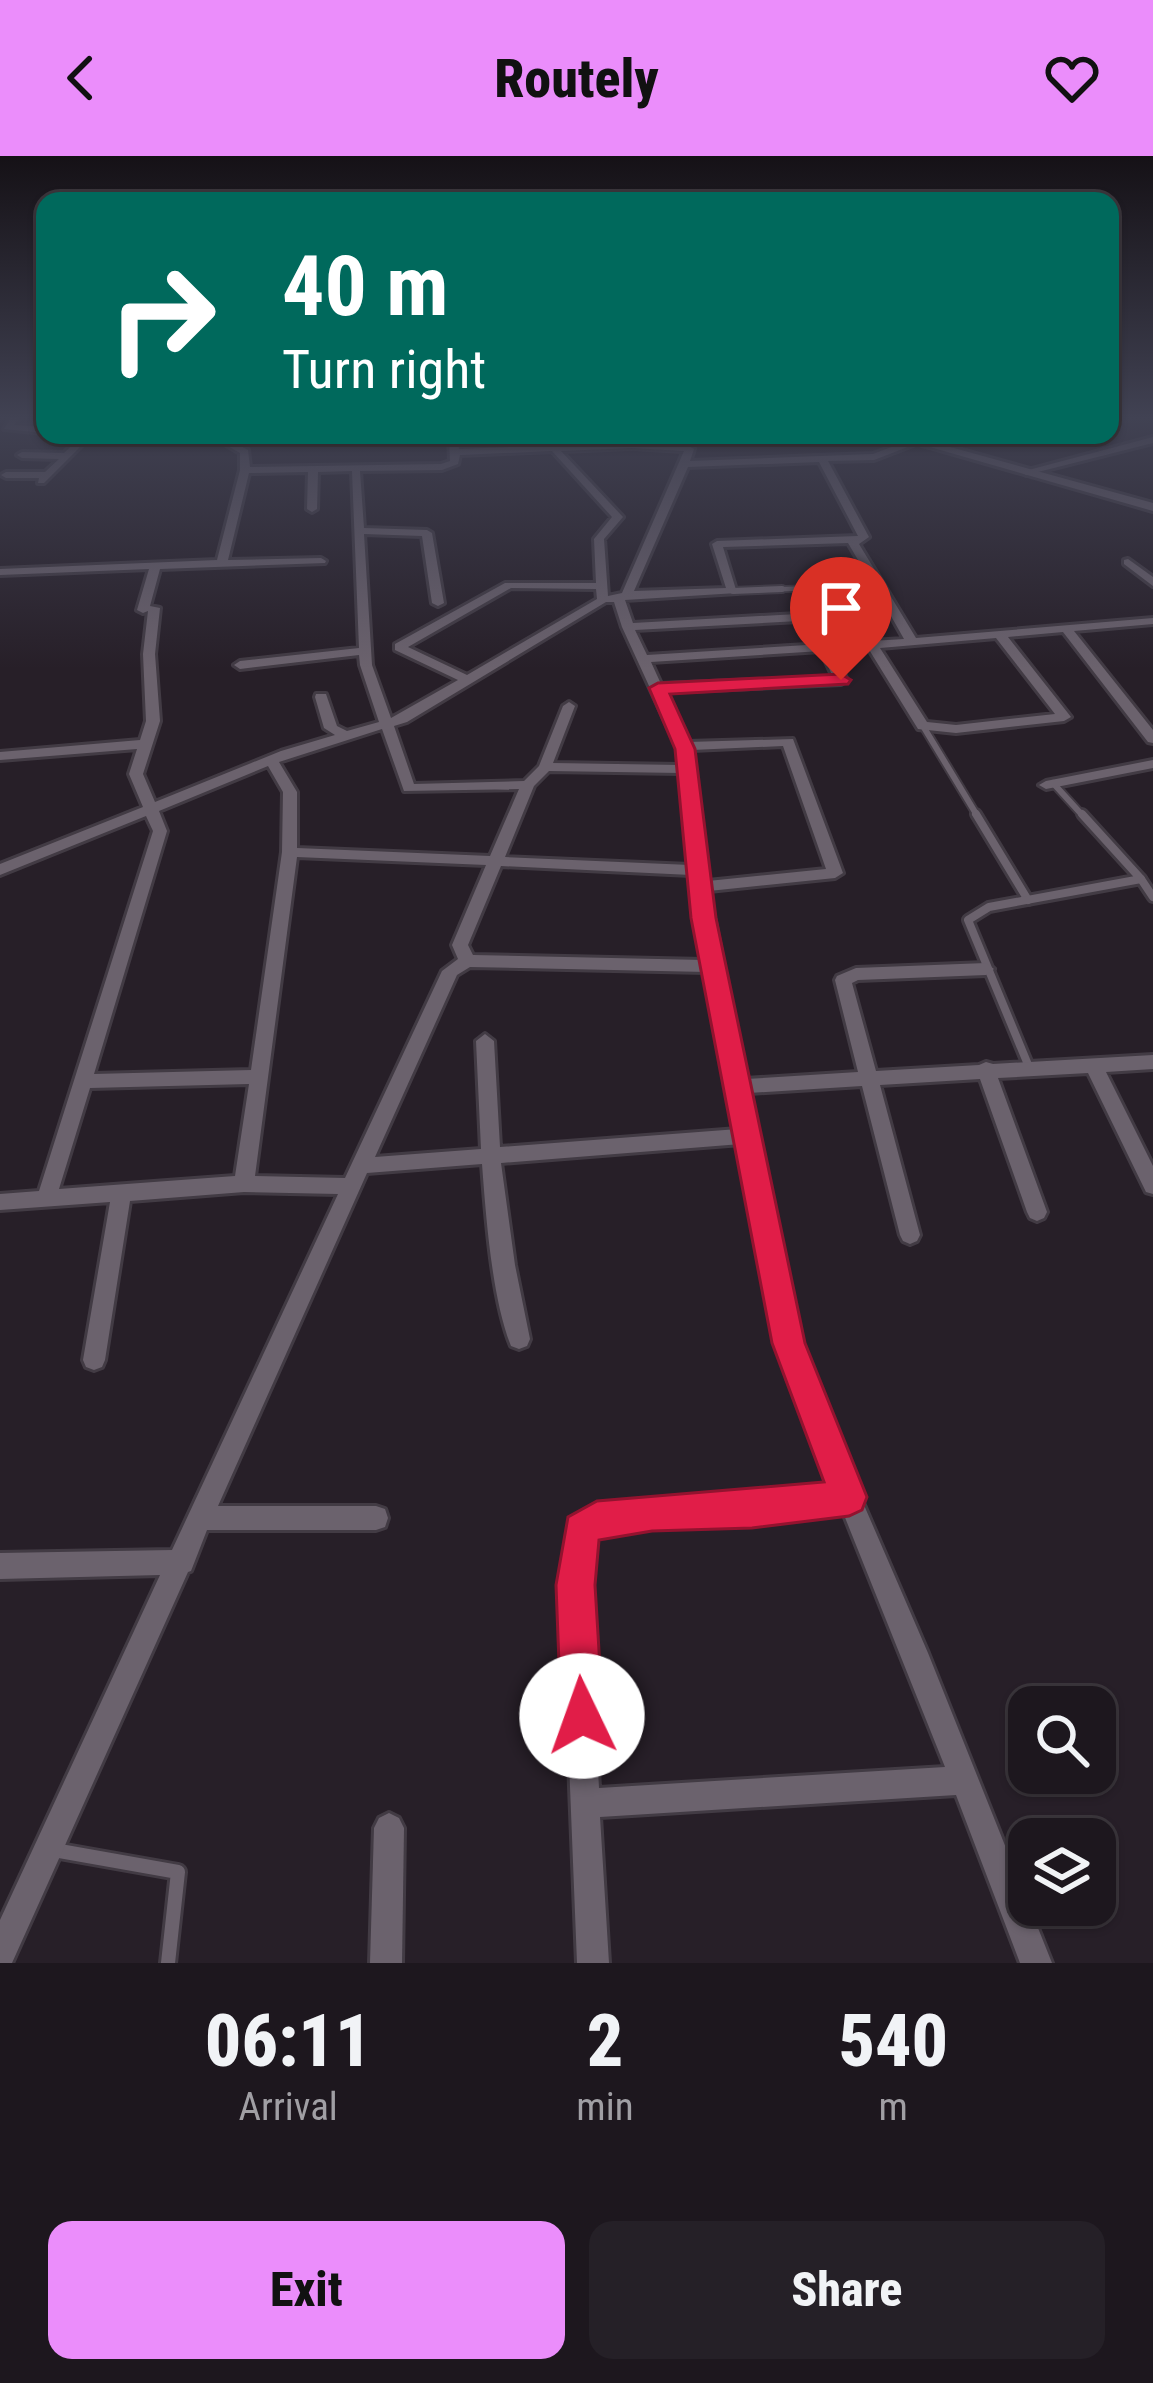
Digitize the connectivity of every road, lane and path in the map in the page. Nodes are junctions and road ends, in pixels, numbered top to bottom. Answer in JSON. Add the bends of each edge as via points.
{"nodes":[{"id":1,"x":237,"y":500,"type":"edge"},
{"id":2,"x":312,"y":500,"type":"edge"},
{"id":3,"x":358,"y":500,"type":"edge"},
{"id":4,"x":603,"y":500,"type":"edge"},
{"id":5,"x":664,"y":500,"type":"edge"},
{"id":6,"x":844,"y":500,"type":"edge"},
{"id":7,"x":312,"y":509,"type":"dead end"},
{"id":8,"x":360,"y":530,"type":"junction"},
{"id":9,"x":853,"y":541,"type":"junction"},
{"id":10,"x":321,"y":561,"type":"dead end"},
{"id":11,"x":1128,"y":562,"type":"dead end"},
{"id":12,"x":222,"y":563,"type":"junction"},
{"id":13,"x":155,"y":566,"type":"junction"},
{"id":14,"x":0,"y":572,"type":"edge"},
{"id":15,"x":1153,"y":583,"type":"edge"},
{"id":16,"x":812,"y":588,"type":"dead end"},
{"id":17,"x":733,"y":591,"type":"junction"},
{"id":18,"x":613,"y":595,"type":"junction"},
{"id":19,"x":438,"y":604,"type":"dead end"},
{"id":20,"x":894,"y":612,"type":"junction"},
{"id":21,"x":1153,"y":621,"type":"edge"},
{"id":22,"x":628,"y":627,"type":"junction"},
{"id":23,"x":1066,"y":629,"type":"junction"},
{"id":24,"x":1000,"y":635,"type":"junction"},
{"id":25,"x":912,"y":642,"type":"junction"},
{"id":26,"x":872,"y":645,"type":"junction"},
{"id":27,"x":399,"y":647,"type":"junction"},
{"id":28,"x":824,"y":648,"type":"junction"},
{"id":29,"x":365,"y":658,"type":"junction"},
{"id":30,"x":644,"y":659,"type":"junction"},
{"id":31,"x":240,"y":664,"type":"dead end"},
{"id":32,"x":467,"y":680,"type":"junction"},
{"id":33,"x":658,"y":688,"type":"junction"},
{"id":34,"x":321,"y":697,"type":"dead end"},
{"id":35,"x":569,"y":706,"type":"dead end"},
{"id":36,"x":390,"y":723,"type":"junction"},
{"id":37,"x":922,"y":726,"type":"junction"},
{"id":38,"x":341,"y":734,"type":"junction"},
{"id":39,"x":1153,"y":740,"type":"edge"},
{"id":40,"x":146,"y":744,"type":"junction"},
{"id":41,"x":0,"y":756,"type":"edge"},
{"id":42,"x":686,"y":758,"type":"junction"},
{"id":43,"x":271,"y":760,"type":"junction"},
{"id":44,"x":1153,"y":764,"type":"edge"},
{"id":45,"x":544,"y":767,"type":"junction"},
{"id":46,"x":1050,"y":784,"type":"joint"},
{"id":47,"x":529,"y":785,"type":"junction"},
{"id":48,"x":150,"y":809,"type":"junction"},
{"id":49,"x":290,"y":851,"type":"junction"},
{"id":50,"x":500,"y":859,"type":"junction"},
{"id":51,"x":0,"y":869,"type":"edge"},
{"id":52,"x":700,"y":878,"type":"junction"},
{"id":53,"x":1141,"y":879,"type":"junction"},
{"id":54,"x":1153,"y":897,"type":"edge"},
{"id":55,"x":1028,"y":900,"type":"junction"},
{"id":56,"x":467,"y":961,"type":"junction"},
{"id":57,"x":714,"y":967,"type":"junction"},
{"id":58,"x":986,"y":969,"type":"junction"},
{"id":59,"x":485,"y":1041,"type":"dead end"},
{"id":60,"x":1153,"y":1062,"type":"edge"},
{"id":61,"x":1029,"y":1067,"type":"junction"},
{"id":62,"x":986,"y":1069,"type":"junction"},
{"id":63,"x":1095,"y":1069,"type":"junction"},
{"id":64,"x":871,"y":1076,"type":"junction"},
{"id":65,"x":256,"y":1077,"type":"junction"},
{"id":66,"x":86,"y":1082,"type":"junction"},
{"id":67,"x":739,"y":1086,"type":"junction"},
{"id":68,"x":748,"y":1136,"type":"junction"},
{"id":69,"x":488,"y":1156,"type":"junction"},
{"id":70,"x":355,"y":1176,"type":"junction"},
{"id":71,"x":244,"y":1184,"type":"junction"},
{"id":72,"x":1153,"y":1186,"type":"edge"},
{"id":73,"x":121,"y":1194,"type":"junction"},
{"id":74,"x":46,"y":1200,"type":"junction"},
{"id":75,"x":2,"y":1208,"type":"edge"},
{"id":76,"x":1037,"y":1212,"type":"dead end"},
{"id":77,"x":910,"y":1235,"type":"dead end"},
{"id":78,"x":519,"y":1339,"type":"dead end"},
{"id":79,"x":94,"y":1360,"type":"dead end"},
{"id":80,"x":849,"y":1497,"type":"junction"},
{"id":81,"x":202,"y":1518,"type":"junction"},
{"id":82,"x":376,"y":1518,"type":"dead end"},
{"id":83,"x":182,"y":1562,"type":"junction"},
{"id":84,"x":0,"y":1566,"type":"edge"},
{"id":85,"x":964,"y":1780,"type":"junction"},
{"id":86,"x":586,"y":1803,"type":"junction"},
{"id":87,"x":389,"y":1828,"type":"dead end"},
{"id":88,"x":48,"y":1849,"type":"junction"},
{"id":89,"x":0,"y":1954,"type":"edge"},
{"id":90,"x":168,"y":1963,"type":"edge"},
{"id":91,"x":386,"y":1963,"type":"edge"},
{"id":92,"x":592,"y":1963,"type":"edge"},
{"id":93,"x":1036,"y":1963,"type":"edge"}],
"edges":[{"from":1,"to":12,"type":"street"},
{"from":2,"to":7,"type":"street"},
{"from":3,"to":8,"type":"street"},
{"from":4,"to":18,"type":"street","via":[[618,517],[599,539]]},
{"from":5,"to":18,"type":"street"},
{"from":6,"to":9,"type":"street","via":[[864,537]]},
{"from":8,"to":19,"type":"street","via":[[427,533]]},
{"from":8,"to":29,"type":"street"},
{"from":9,"to":17,"type":"street","via":[[717,544]]},
{"from":9,"to":20,"type":"street"},
{"from":10,"to":12,"type":"street"},
{"from":11,"to":15,"type":"street"},
{"from":12,"to":13,"type":"street"},
{"from":13,"to":14,"type":"street"},
{"from":13,"to":40,"type":"street"},
{"from":16,"to":17,"type":"lane"},
{"from":17,"to":18,"type":"street"},
{"from":18,"to":22,"type":"street"},
{"from":18,"to":27,"type":"street","via":[[509,585]]},
{"from":18,"to":32,"type":"street"},
{"from":20,"to":22,"type":"street"},
{"from":20,"to":25,"type":"street"},
{"from":21,"to":23,"type":"street"},
{"from":22,"to":30,"type":"street"},
{"from":23,"to":24,"type":"street"},
{"from":23,"to":39,"type":"street"},
{"from":24,"to":25,"type":"street"},
{"from":24,"to":37,"type":"street","via":[[1064,717],[956,730]]},
{"from":25,"to":26,"type":"street"},
{"from":26,"to":28,"type":"street"},
{"from":26,"to":37,"type":"street"},
{"from":27,"to":29,"type":"street"},
{"from":27,"to":32,"type":"street"},
{"from":28,"to":30,"type":"street"},
{"from":28,"to":33,"type":"street","via":[[841,680]]},
{"from":29,"to":31,"type":"street"},
{"from":29,"to":36,"type":"street"},
{"from":30,"to":33,"type":"street"},
{"from":32,"to":36,"type":"street"},
{"from":33,"to":42,"type":"street"},
{"from":34,"to":38,"type":"street"},
{"from":35,"to":45,"type":"street"},
{"from":36,"to":38,"type":"street"},
{"from":36,"to":47,"type":"street","via":[[409,788]]},
{"from":37,"to":55,"type":"lane"},
{"from":38,"to":43,"type":"street"},
{"from":40,"to":41,"type":"street"},
{"from":40,"to":48,"type":"street","via":[[136,774]]},
{"from":42,"to":45,"type":"street"},
{"from":42,"to":52,"type":"street"},
{"from":42,"to":52,"type":"street","via":[[788,742],[835,873]]},
{"from":43,"to":48,"type":"street"},
{"from":43,"to":49,"type":"street","via":[[290,791]]},
{"from":44,"to":46,"type":"street"},
{"from":45,"to":47,"type":"street"},
{"from":46,"to":53,"type":"lane"},
{"from":47,"to":50,"type":"street"},
{"from":48,"to":51,"type":"street"},
{"from":48,"to":66,"type":"street","via":[[160,831]]},
{"from":49,"to":50,"type":"street"},
{"from":49,"to":65,"type":"street"},
{"from":50,"to":52,"type":"street"},
{"from":50,"to":56,"type":"street","via":[[460,945]]},
{"from":52,"to":57,"type":"street"},
{"from":53,"to":54,"type":"lane"},
{"from":53,"to":55,"type":"lane"},
{"from":55,"to":58,"type":"lane","via":[[968,920]]},
{"from":56,"to":57,"type":"street"},
{"from":56,"to":70,"type":"street","via":[[450,971]]},
{"from":57,"to":67,"type":"street"},
{"from":58,"to":61,"type":"lane"},
{"from":58,"to":64,"type":"street","via":[[843,980]]},
{"from":59,"to":69,"type":"street"},
{"from":60,"to":63,"type":"street"},
{"from":61,"to":62,"type":"street"},
{"from":61,"to":63,"type":"street"},
{"from":62,"to":64,"type":"street"},
{"from":62,"to":76,"type":"street"},
{"from":63,"to":72,"type":"street"},
{"from":64,"to":67,"type":"street"},
{"from":64,"to":77,"type":"street"},
{"from":65,"to":66,"type":"street"},
{"from":65,"to":71,"type":"street"},
{"from":66,"to":74,"type":"street"},
{"from":67,"to":68,"type":"street"},
{"from":68,"to":69,"type":"street"},
{"from":68,"to":80,"type":"street","via":[[798,1378]]},
{"from":69,"to":70,"type":"street"},
{"from":69,"to":78,"type":"street"},
{"from":70,"to":71,"type":"street"},
{"from":70,"to":81,"type":"street"},
{"from":71,"to":73,"type":"street"},
{"from":73,"to":74,"type":"street"},
{"from":73,"to":79,"type":"street"},
{"from":74,"to":75,"type":"street"},
{"from":80,"to":85,"type":"street"},
{"from":80,"to":86,"type":"street","via":[[652,1512],[582,1530],[575,1585]]},
{"from":81,"to":82,"type":"street"},
{"from":81,"to":83,"type":"street"},
{"from":83,"to":84,"type":"street"},
{"from":83,"to":88,"type":"street"},
{"from":85,"to":86,"type":"street"},
{"from":85,"to":93,"type":"street"},
{"from":86,"to":92,"type":"street"},
{"from":87,"to":91,"type":"street"},
{"from":88,"to":89,"type":"street"},
{"from":88,"to":90,"type":"lane","via":[[178,1873]]}]}
